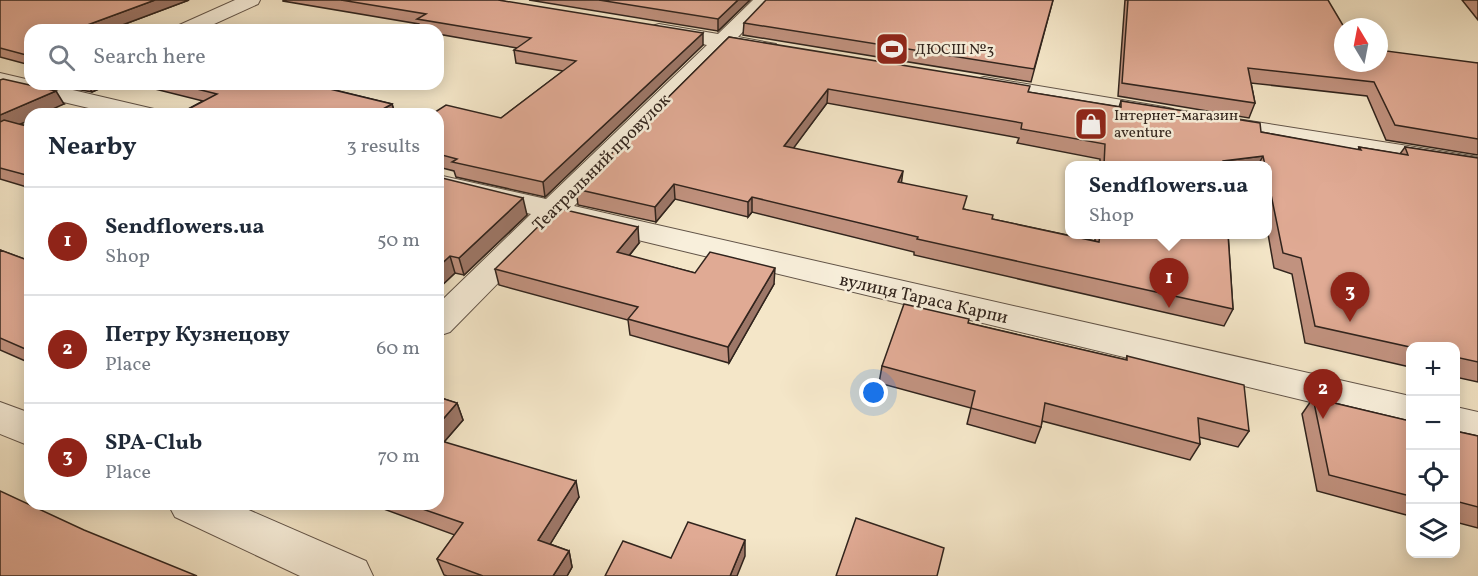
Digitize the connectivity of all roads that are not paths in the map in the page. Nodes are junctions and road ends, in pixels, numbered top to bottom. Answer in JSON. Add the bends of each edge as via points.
{"nodes":[{"id":1,"x":251,"y":0,"type":"edge"},
{"id":2,"x":764,"y":0,"type":"edge"},
{"id":3,"x":197,"y":24,"type":"edge"},
{"id":4,"x":643,"y":28,"type":"edge"},
{"id":5,"x":722,"y":41,"type":"junction"},
{"id":6,"x":793,"y":53,"type":"edge"},
{"id":7,"x":0,"y":80,"type":"edge"},
{"id":8,"x":958,"y":80,"type":"edge"},
{"id":9,"x":24,"y":83,"type":"edge"},
{"id":10,"x":62,"y":90,"type":"edge"},
{"id":11,"x":124,"y":108,"type":"edge"},
{"id":12,"x":1478,"y":165,"type":"edge"},
{"id":13,"x":444,"y":184,"type":"edge"},
{"id":14,"x":551,"y":210,"type":"junction"},
{"id":15,"x":444,"y":318,"type":"edge"},
{"id":16,"x":1406,"y":410,"type":"edge"},
{"id":17,"x":0,"y":417,"type":"edge"},
{"id":18,"x":1460,"y":423,"type":"edge"},
{"id":19,"x":24,"y":427,"type":"edge"},
{"id":20,"x":1478,"y":427,"type":"edge"},
{"id":21,"x":224,"y":510,"type":"edge"},
{"id":22,"x":247,"y":514,"type":"edge"},
{"id":23,"x":349,"y":576,"type":"edge"}],
"edges":[{"from":1,"to":3,"type":"street"},
{"from":2,"to":5,"type":"street","name":"Театральний провулок"},
{"from":4,"to":5,"type":"street"},
{"from":5,"to":6,"type":"street"},
{"from":5,"to":14,"type":"street","name":"Театральний провулок"},
{"from":7,"to":9,"type":"street"},
{"from":8,"to":12,"type":"street"},
{"from":10,"to":11,"type":"street"},
{"from":13,"to":14,"type":"street","name":"вулиця Тараса Карпи"},
{"from":14,"to":15,"type":"street","name":"Театральний провулок"},
{"from":14,"to":16,"type":"street","name":"вулиця Тараса Карпи"},
{"from":17,"to":19,"type":"street"},
{"from":18,"to":20,"type":"street"},
{"from":21,"to":22,"type":"street"},
{"from":22,"to":23,"type":"street"}]}
